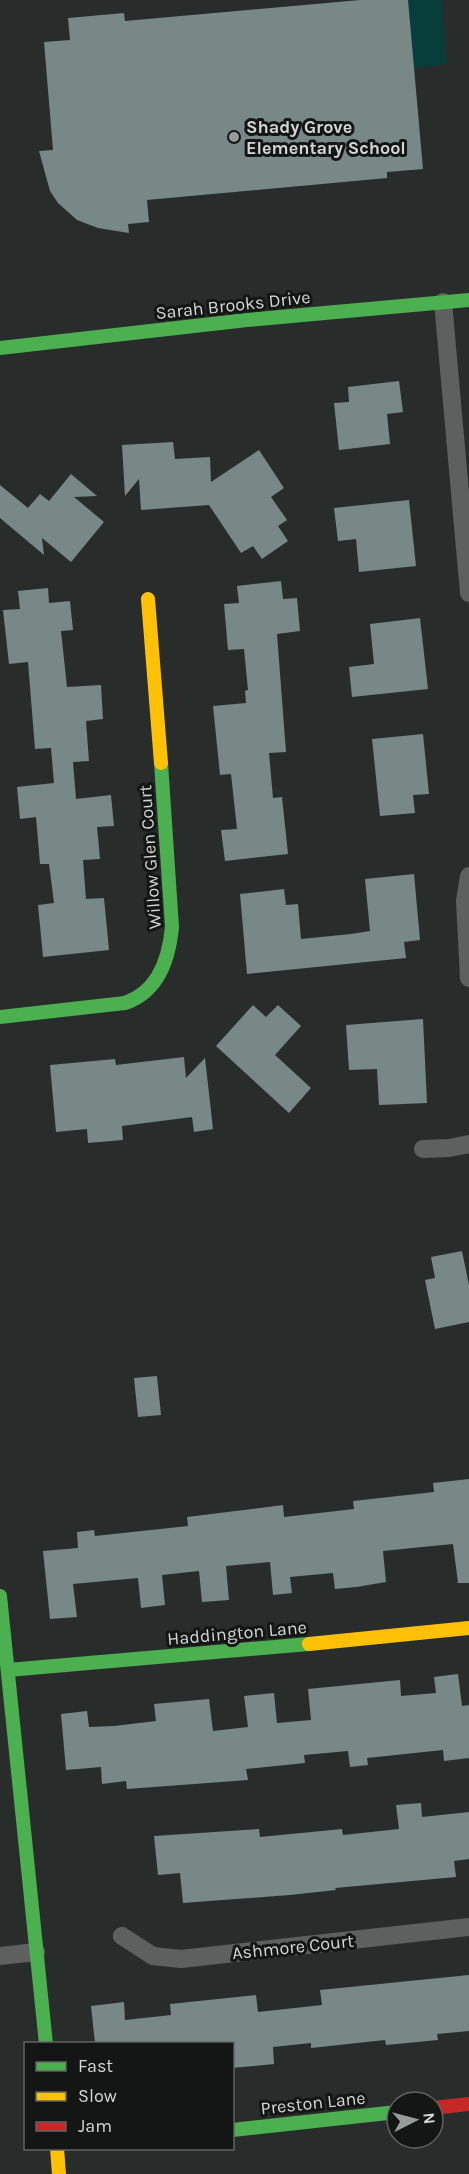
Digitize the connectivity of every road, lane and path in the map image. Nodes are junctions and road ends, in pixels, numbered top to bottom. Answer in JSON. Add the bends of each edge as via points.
{"nodes":[{"id":1,"x":469,"y":300,"type":"edge"},
{"id":2,"x":443,"y":302,"type":"junction"},
{"id":3,"x":0,"y":348,"type":"edge"},
{"id":4,"x":465,"y":490,"type":"edge"},
{"id":5,"x":469,"y":593,"type":"edge"},
{"id":6,"x":148,"y":599,"type":"dead end"},
{"id":7,"x":469,"y":876,"type":"edge"},
{"id":8,"x":469,"y":978,"type":"edge"},
{"id":9,"x":0,"y":1017,"type":"edge"},
{"id":10,"x":469,"y":1144,"type":"edge"},
{"id":11,"x":423,"y":1149,"type":"dead end"},
{"id":12,"x":0,"y":1596,"type":"edge"},
{"id":13,"x":469,"y":1628,"type":"edge"},
{"id":14,"x":8,"y":1670,"type":"junction"},
{"id":15,"x":469,"y":1927,"type":"edge"},
{"id":16,"x":122,"y":1936,"type":"dead end"},
{"id":17,"x":36,"y":1952,"type":"junction"},
{"id":18,"x":0,"y":1956,"type":"edge"},
{"id":19,"x":46,"y":2042,"type":"edge"},
{"id":20,"x":469,"y":2104,"type":"edge"},
{"id":21,"x":445,"y":2107,"type":"edge"},
{"id":22,"x":385,"y":2113,"type":"edge"},
{"id":23,"x":234,"y":2130,"type":"edge"},
{"id":24,"x":60,"y":2150,"type":"edge"},
{"id":25,"x":59,"y":2174,"type":"edge"}],
"edges":[{"from":1,"to":2,"type":"street","name":"Sarah Brooks Drive"},
{"from":2,"to":3,"type":"street","name":"Sarah Brooks Drive"},
{"from":2,"to":4,"type":"street"},
{"from":4,"to":5,"type":"street"},
{"from":6,"to":9,"type":"street","name":"Willow Glen Court","via":[[174,935],[167,963],[154,983],[136,998],[116,1005]]},
{"from":7,"to":8,"type":"street","via":[[465,901]]},
{"from":10,"to":11,"type":"street"},
{"from":12,"to":14,"type":"street"},
{"from":13,"to":14,"type":"street","name":"Haddington Lane"},
{"from":14,"to":17,"type":"street"},
{"from":15,"to":16,"type":"street","name":"Ashmore Court","via":[[181,1959],[153,1956]]},
{"from":17,"to":18,"type":"street"},
{"from":17,"to":19,"type":"street"},
{"from":20,"to":21,"type":"street"},
{"from":22,"to":23,"type":"street","name":"Preston Lane"},
{"from":24,"to":25,"type":"street"}]}
